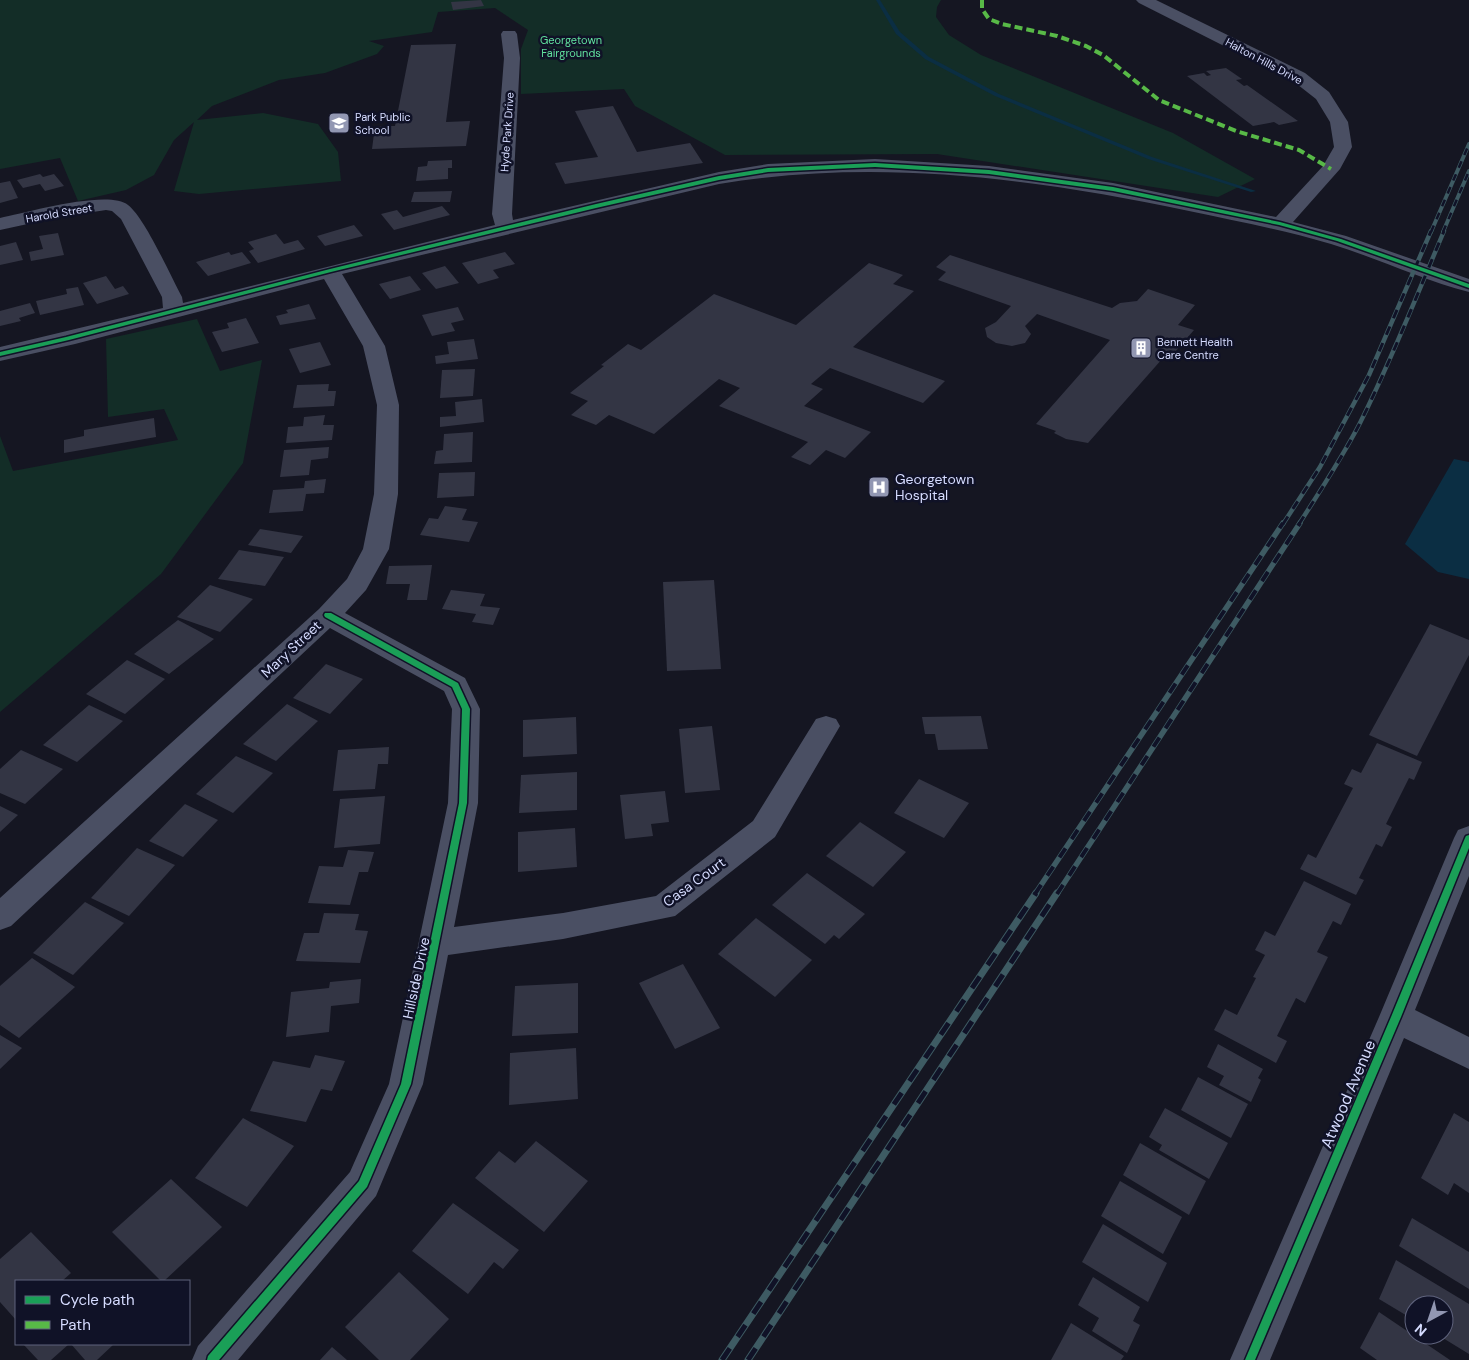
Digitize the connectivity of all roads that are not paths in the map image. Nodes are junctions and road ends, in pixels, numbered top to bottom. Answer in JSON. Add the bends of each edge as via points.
{"nodes":[{"id":1,"x":1144,"y":0,"type":"edge"},
{"id":2,"x":509,"y":34,"type":"dead end"},
{"id":3,"x":0,"y":224,"type":"edge"},
{"id":4,"x":1280,"y":224,"type":"junction"},
{"id":5,"x":506,"y":229,"type":"junction"},
{"id":6,"x":330,"y":271,"type":"junction"},
{"id":7,"x":1469,"y":286,"type":"edge"},
{"id":8,"x":174,"y":311,"type":"junction"},
{"id":9,"x":0,"y":354,"type":"edge"},
{"id":10,"x":328,"y":615,"type":"junction"},
{"id":11,"x":826,"y":726,"type":"dead end"},
{"id":12,"x":1469,"y":838,"type":"edge"},
{"id":13,"x":0,"y":918,"type":"edge"},
{"id":14,"x":436,"y":943,"type":"junction"},
{"id":15,"x":1396,"y":1018,"type":"junction"},
{"id":16,"x":1469,"y":1054,"type":"edge"},
{"id":17,"x":212,"y":1360,"type":"edge"},
{"id":18,"x":1250,"y":1360,"type":"edge"}],
"edges":[{"from":1,"to":4,"type":"street","name":"Halton Hills Drive","via":[[1299,77],[1323,96],[1339,122],[1344,147],[1331,170]]},
{"from":2,"to":5,"type":"street","name":"Hyde Park Drive","via":[[512,58],[502,214]]},
{"from":3,"to":8,"type":"street","name":"Harold Street","via":[[106,204],[119,207],[129,216],[172,297]]},
{"from":4,"to":5,"type":"street","via":[[1113,189],[989,172],[875,165],[768,170],[719,178]]},
{"from":4,"to":7,"type":"street","via":[[1339,240]]},
{"from":5,"to":6,"type":"street"},
{"from":6,"to":8,"type":"street"},
{"from":6,"to":10,"type":"street","name":"Mary Street","via":[[374,346],[388,406],[386,494],[376,549],[357,584]]},
{"from":8,"to":9,"type":"street"},
{"from":10,"to":13,"type":"street","name":"Mary Street"},
{"from":10,"to":14,"type":"street","name":"Hillside Drive","via":[[455,685],[466,709],[463,803]]},
{"from":11,"to":14,"type":"street","name":"Casa Court","via":[[764,829],[664,907],[563,926]]},
{"from":12,"to":15,"type":"street","name":"Atwood Avenue"},
{"from":14,"to":17,"type":"street","name":"Hillside Drive","via":[[406,1084],[364,1184]]},
{"from":15,"to":16,"type":"street"},
{"from":15,"to":18,"type":"street","name":"Atwood Avenue"}]}
